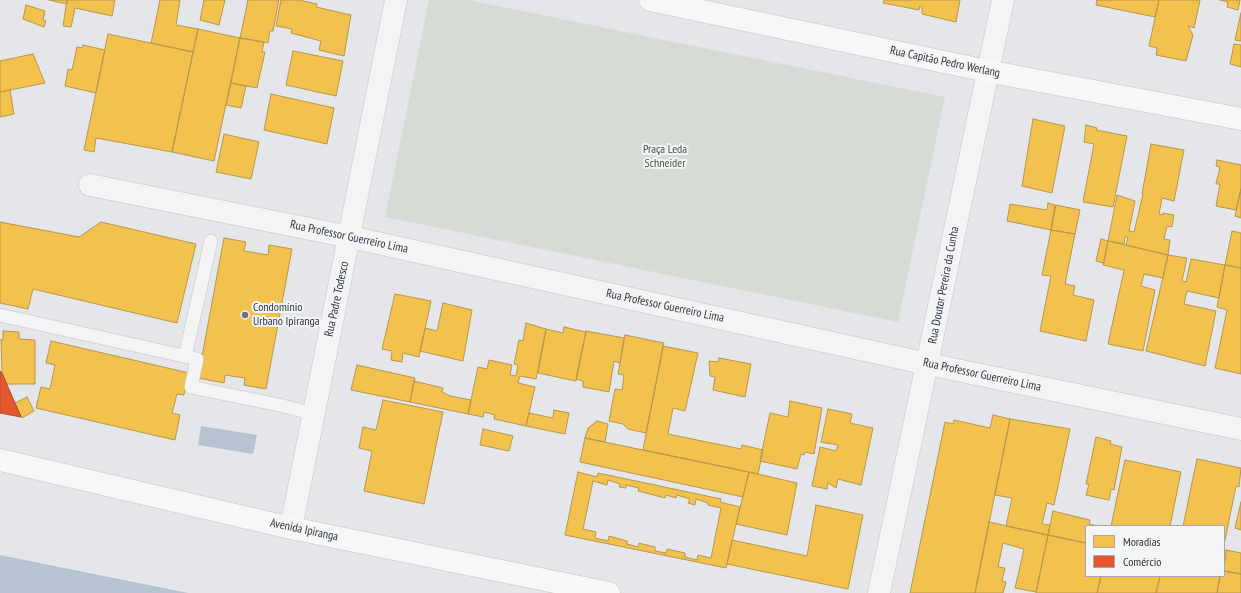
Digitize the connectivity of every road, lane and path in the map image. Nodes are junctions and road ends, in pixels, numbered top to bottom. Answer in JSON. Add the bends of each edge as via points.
{"nodes":[{"id":1,"x":396,"y":0,"type":"edge"},
{"id":2,"x":650,"y":0,"type":"edge"},
{"id":3,"x":1003,"y":0,"type":"edge"},
{"id":4,"x":987,"y":70,"type":"junction"},
{"id":5,"x":1241,"y":119,"type":"edge"},
{"id":6,"x":90,"y":185,"type":"dead end"},
{"id":7,"x":350,"y":237,"type":"junction"},
{"id":8,"x":211,"y":241,"type":"dead end"},
{"id":9,"x":0,"y":315,"type":"edge"},
{"id":10,"x":185,"y":356,"type":"junction"},
{"id":11,"x":928,"y":364,"type":"junction"},
{"id":12,"x":314,"y":414,"type":"junction"},
{"id":13,"x":1241,"y":429,"type":"edge"},
{"id":14,"x":0,"y":460,"type":"edge"},
{"id":15,"x":291,"y":528,"type":"junction"},
{"id":16,"x":608,"y":593,"type":"edge"},
{"id":17,"x":879,"y":593,"type":"edge"}],
"edges":[{"from":1,"to":7,"type":"street","name":"Rua Padre Todesco"},
{"from":2,"to":4,"type":"main road","name":"Rua Capitão Pedro Werlang"},
{"from":3,"to":4,"type":"street","name":"Rua Doutor Pereira da Cunha"},
{"from":4,"to":5,"type":"main road","name":"Rua Capitão Pedro Werlang"},
{"from":4,"to":11,"type":"street","name":"Rua Doutor Pereira da Cunha"},
{"from":6,"to":7,"type":"street","name":"Rua Professor Guerreiro Lima"},
{"from":7,"to":11,"type":"street","name":"Rua Professor Guerreiro Lima"},
{"from":7,"to":12,"type":"street","name":"Rua Padre Todesco"},
{"from":8,"to":10,"type":"lane"},
{"from":9,"to":10,"type":"lane"},
{"from":10,"to":12,"type":"lane","via":[[198,359],[191,387]]},
{"from":11,"to":13,"type":"street","name":"Rua Professor Guerreiro Lima"},
{"from":11,"to":17,"type":"street","name":"Rua Doutor Pereira da Cunha"},
{"from":12,"to":15,"type":"street","name":"Rua Padre Todesco"},
{"from":14,"to":15,"type":"main road","name":"Avenida Ipiranga"},
{"from":15,"to":16,"type":"main road","name":"Avenida Ipiranga"}]}
